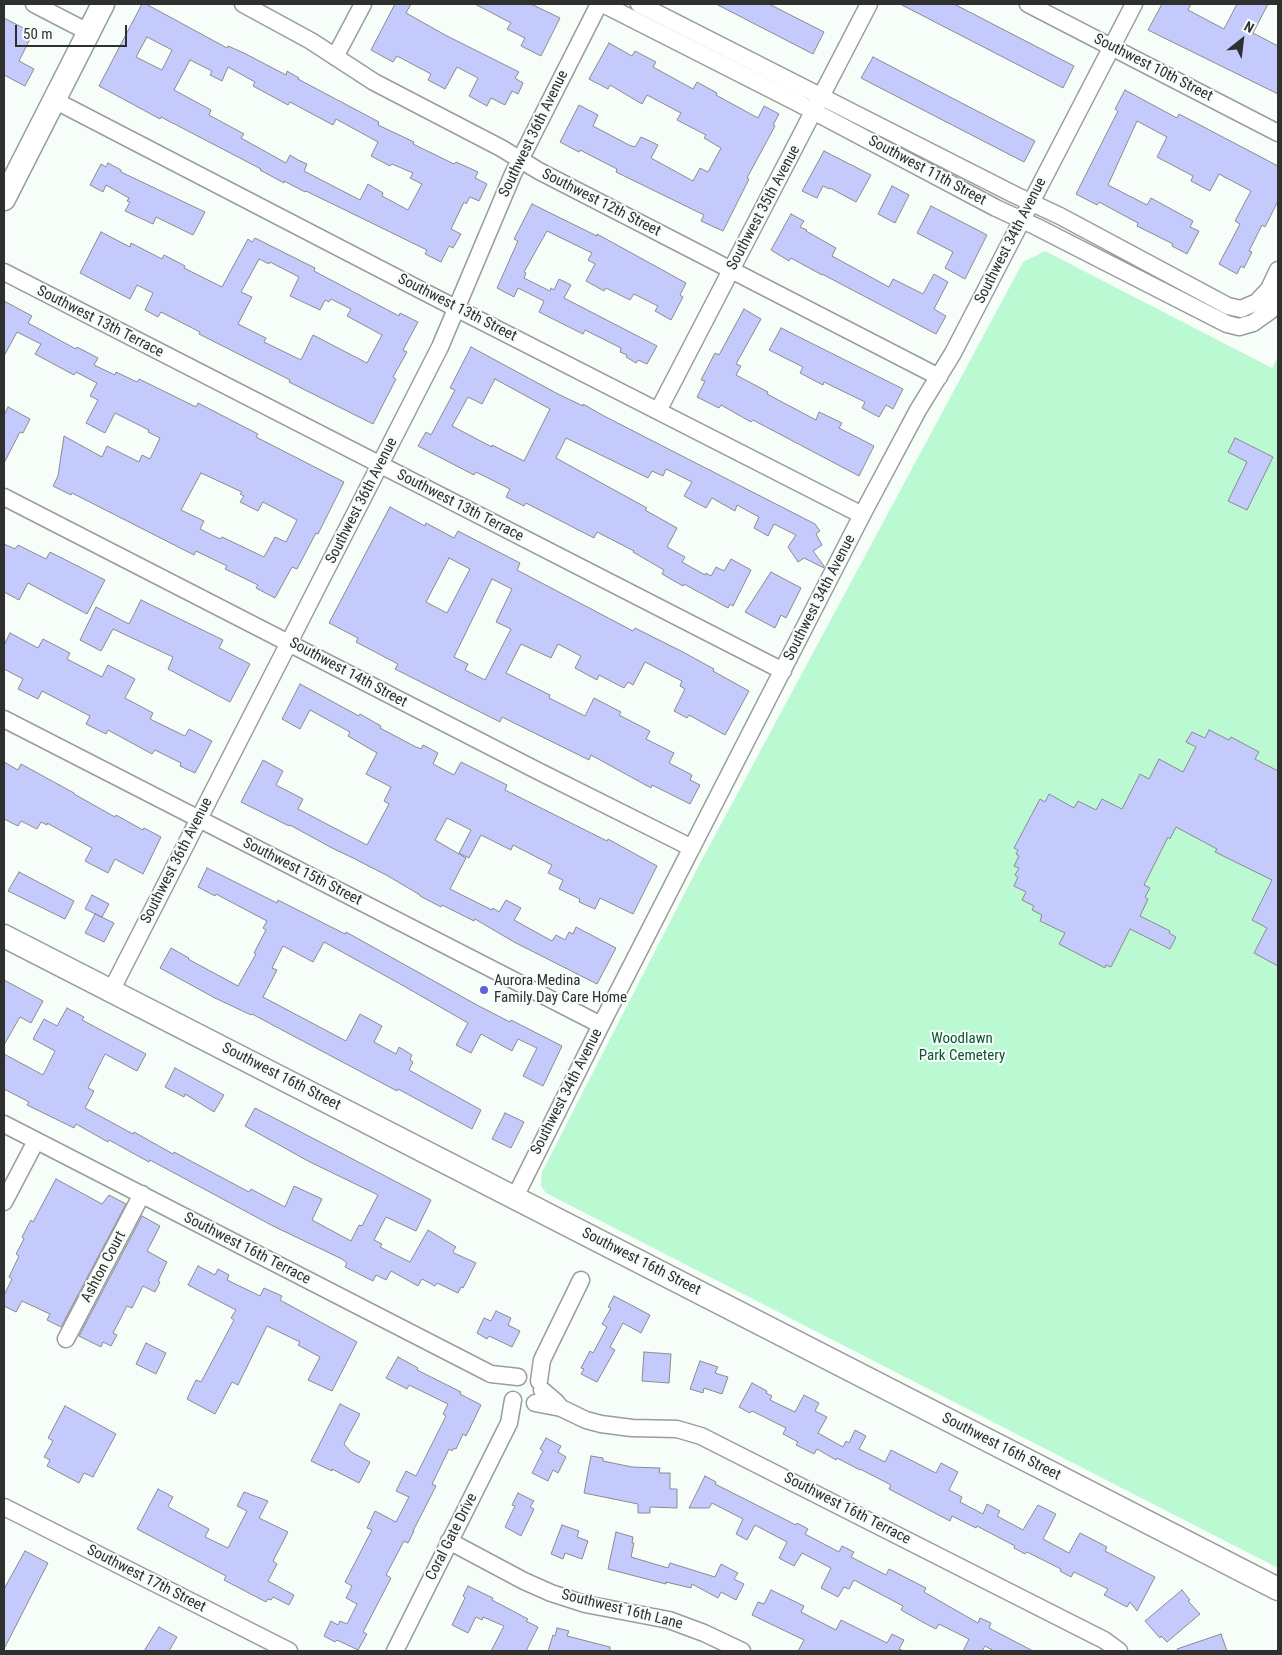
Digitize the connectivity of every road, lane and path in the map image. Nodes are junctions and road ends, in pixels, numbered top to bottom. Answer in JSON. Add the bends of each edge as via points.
{"nodes":[{"id":1,"x":34,"y":4,"type":"edge"},
{"id":2,"x":103,"y":4,"type":"edge"},
{"id":3,"x":243,"y":4,"type":"edge"},
{"id":4,"x":363,"y":4,"type":"edge"},
{"id":5,"x":598,"y":4,"type":"edge"},
{"id":6,"x":603,"y":4,"type":"edge"},
{"id":7,"x":639,"y":4,"type":"edge"},
{"id":8,"x":869,"y":4,"type":"edge"},
{"id":9,"x":1028,"y":4,"type":"edge"},
{"id":10,"x":1134,"y":4,"type":"edge"},
{"id":11,"x":88,"y":32,"type":"junction"},
{"id":12,"x":1112,"y":47,"type":"junction"},
{"id":13,"x":335,"y":57,"type":"junction"},
{"id":14,"x":54,"y":100,"type":"junction"},
{"id":15,"x":818,"y":104,"type":"junction"},
{"id":16,"x":1278,"y":133,"type":"edge"},
{"id":17,"x":520,"y":160,"type":"junction"},
{"id":18,"x":4,"y":199,"type":"edge"},
{"id":19,"x":1031,"y":203,"type":"junction"},
{"id":20,"x":1022,"y":221,"type":"junction"},
{"id":21,"x":732,"y":270,"type":"junction"},
{"id":22,"x":1278,"y":270,"type":"edge"},
{"id":23,"x":4,"y":272,"type":"edge"},
{"id":24,"x":1278,"y":298,"type":"edge"},
{"id":25,"x":1247,"y":307,"type":"junction"},
{"id":26,"x":457,"y":308,"type":"junction"},
{"id":27,"x":1253,"y":323,"type":"junction"},
{"id":28,"x":939,"y":377,"type":"junction"},
{"id":29,"x":658,"y":411,"type":"junction"},
{"id":30,"x":380,"y":465,"type":"junction"},
{"id":31,"x":4,"y":497,"type":"edge"},
{"id":32,"x":862,"y":515,"type":"junction"},
{"id":33,"x":290,"y":643,"type":"junction"},
{"id":34,"x":783,"y":671,"type":"junction"},
{"id":35,"x":4,"y":719,"type":"edge"},
{"id":36,"x":199,"y":819,"type":"junction"},
{"id":37,"x":692,"y":848,"type":"junction"},
{"id":38,"x":4,"y":936,"type":"edge"},
{"id":39,"x":111,"y":991,"type":"junction"},
{"id":40,"x":601,"y":1025,"type":"junction"},
{"id":41,"x":4,"y":1124,"type":"edge"},
{"id":42,"x":36,"y":1141,"type":"junction"},
{"id":43,"x":142,"y":1194,"type":"junction"},
{"id":44,"x":515,"y":1197,"type":"junction"},
{"id":45,"x":4,"y":1202,"type":"edge"},
{"id":46,"x":581,"y":1280,"type":"dead end"},
{"id":47,"x":66,"y":1339,"type":"dead end"},
{"id":48,"x":526,"y":1391,"type":"junction"},
{"id":49,"x":4,"y":1507,"type":"edge"},
{"id":50,"x":449,"y":1541,"type":"junction"},
{"id":51,"x":1278,"y":1589,"type":"edge"},
{"id":52,"x":289,"y":1651,"type":"edge"},
{"id":53,"x":395,"y":1651,"type":"edge"},
{"id":54,"x":742,"y":1651,"type":"edge"},
{"id":55,"x":1119,"y":1651,"type":"edge"}],
"edges":[{"from":1,"to":11,"type":"street"},
{"from":2,"to":11,"type":"street"},
{"from":3,"to":13,"type":"street","name":"Southwest 12th Street"},
{"from":4,"to":13,"type":"street"},
{"from":5,"to":17,"type":"street","name":"Southwest 36th Avenue"},
{"from":6,"to":15,"type":"street","name":"Southwest 11th Street"},
{"from":7,"to":15,"type":"street","name":"Southwest 11th Street"},
{"from":8,"to":15,"type":"street","name":"Southwest 35th Avenue"},
{"from":9,"to":12,"type":"street","name":"Southwest 10th Street"},
{"from":10,"to":12,"type":"street","name":"Southwest 34th Avenue"},
{"from":11,"to":14,"type":"street"},
{"from":12,"to":16,"type":"street","name":"Southwest 10th Street"},
{"from":12,"to":19,"type":"street","name":"Southwest 34th Avenue"},
{"from":13,"to":17,"type":"street","name":"Southwest 12th Street","via":[[374,82]]},
{"from":14,"to":18,"type":"street"},
{"from":14,"to":26,"type":"street","name":"Southwest 13th Street"},
{"from":15,"to":19,"type":"street","name":"Southwest 11th Street"},
{"from":15,"to":20,"type":"street","name":"Southwest 11th Street"},
{"from":15,"to":21,"type":"street","name":"Southwest 35th Avenue"},
{"from":17,"to":21,"type":"street","name":"Southwest 12th Street"},
{"from":17,"to":26,"type":"street","name":"Southwest 36th Avenue"},
{"from":19,"to":20,"type":"street","name":"Southwest 34th Avenue"},
{"from":19,"to":25,"type":"street","name":"Southwest 11th Street","via":[[1228,306]]},
{"from":20,"to":27,"type":"street","name":"Southwest 11th Street","via":[[1227,324],[1239,327]]},
{"from":20,"to":28,"type":"street","name":"Southwest 34th Avenue"},
{"from":21,"to":28,"type":"street","name":"Southwest 12th Street"},
{"from":21,"to":29,"type":"street","name":"Southwest 35th Avenue"},
{"from":22,"to":25,"type":"street","via":[[1262,298]]},
{"from":23,"to":30,"type":"street","name":"Southwest 13th Terrace"},
{"from":24,"to":27,"type":"street","via":[[1270,311]]},
{"from":25,"to":27,"type":"street"},
{"from":26,"to":29,"type":"street","name":"Southwest 13th Street"},
{"from":26,"to":30,"type":"street","name":"Southwest 36th Avenue"},
{"from":28,"to":32,"type":"street","name":"Southwest 34th Avenue"},
{"from":29,"to":32,"type":"street","name":"Southwest 13th Street"},
{"from":30,"to":33,"type":"street","name":"Southwest 36th Avenue"},
{"from":30,"to":34,"type":"street","name":"Southwest 13th Terrace"},
{"from":31,"to":33,"type":"street","name":"Southwest 14th Street"},
{"from":32,"to":34,"type":"street","name":"Southwest 34th Avenue"},
{"from":33,"to":36,"type":"street","name":"Southwest 36th Avenue"},
{"from":33,"to":37,"type":"street","name":"Southwest 14th Street"},
{"from":34,"to":37,"type":"street","name":"Southwest 34th Avenue"},
{"from":35,"to":36,"type":"street","name":"Southwest 15th Street"},
{"from":36,"to":39,"type":"street","name":"Southwest 36th Avenue"},
{"from":36,"to":40,"type":"street","name":"Southwest 15th Street"},
{"from":37,"to":40,"type":"street","name":"Southwest 34th Avenue"},
{"from":38,"to":39,"type":"street","name":"Southwest 16th Street"},
{"from":39,"to":44,"type":"street","name":"Southwest 16th Street"},
{"from":40,"to":44,"type":"street","name":"Southwest 34th Avenue"},
{"from":41,"to":42,"type":"street","name":"Southwest 16th Terrace"},
{"from":42,"to":43,"type":"street","name":"Southwest 16th Terrace"},
{"from":42,"to":45,"type":"street"},
{"from":43,"to":47,"type":"street","name":"Ashton Court"},
{"from":43,"to":48,"type":"street","name":"Southwest 16th Terrace","via":[[491,1374],[496,1380]]},
{"from":44,"to":51,"type":"street","name":"Southwest 16th Street"},
{"from":46,"to":48,"type":"street","name":"Coral Gate Drive"},
{"from":48,"to":50,"type":"street","name":"Coral Gate Drive"},
{"from":48,"to":55,"type":"street","name":"Southwest 16th Terrace","via":[[601,1424],[677,1429],[716,1442],[1094,1635]]},
{"from":49,"to":52,"type":"street","name":"Southwest 17th Street"},
{"from":50,"to":53,"type":"street","name":"Coral Gate Drive"},
{"from":50,"to":54,"type":"street","name":"Southwest 16th Lane","via":[[551,1593],[585,1604],[669,1620],[704,1632]]}]}
